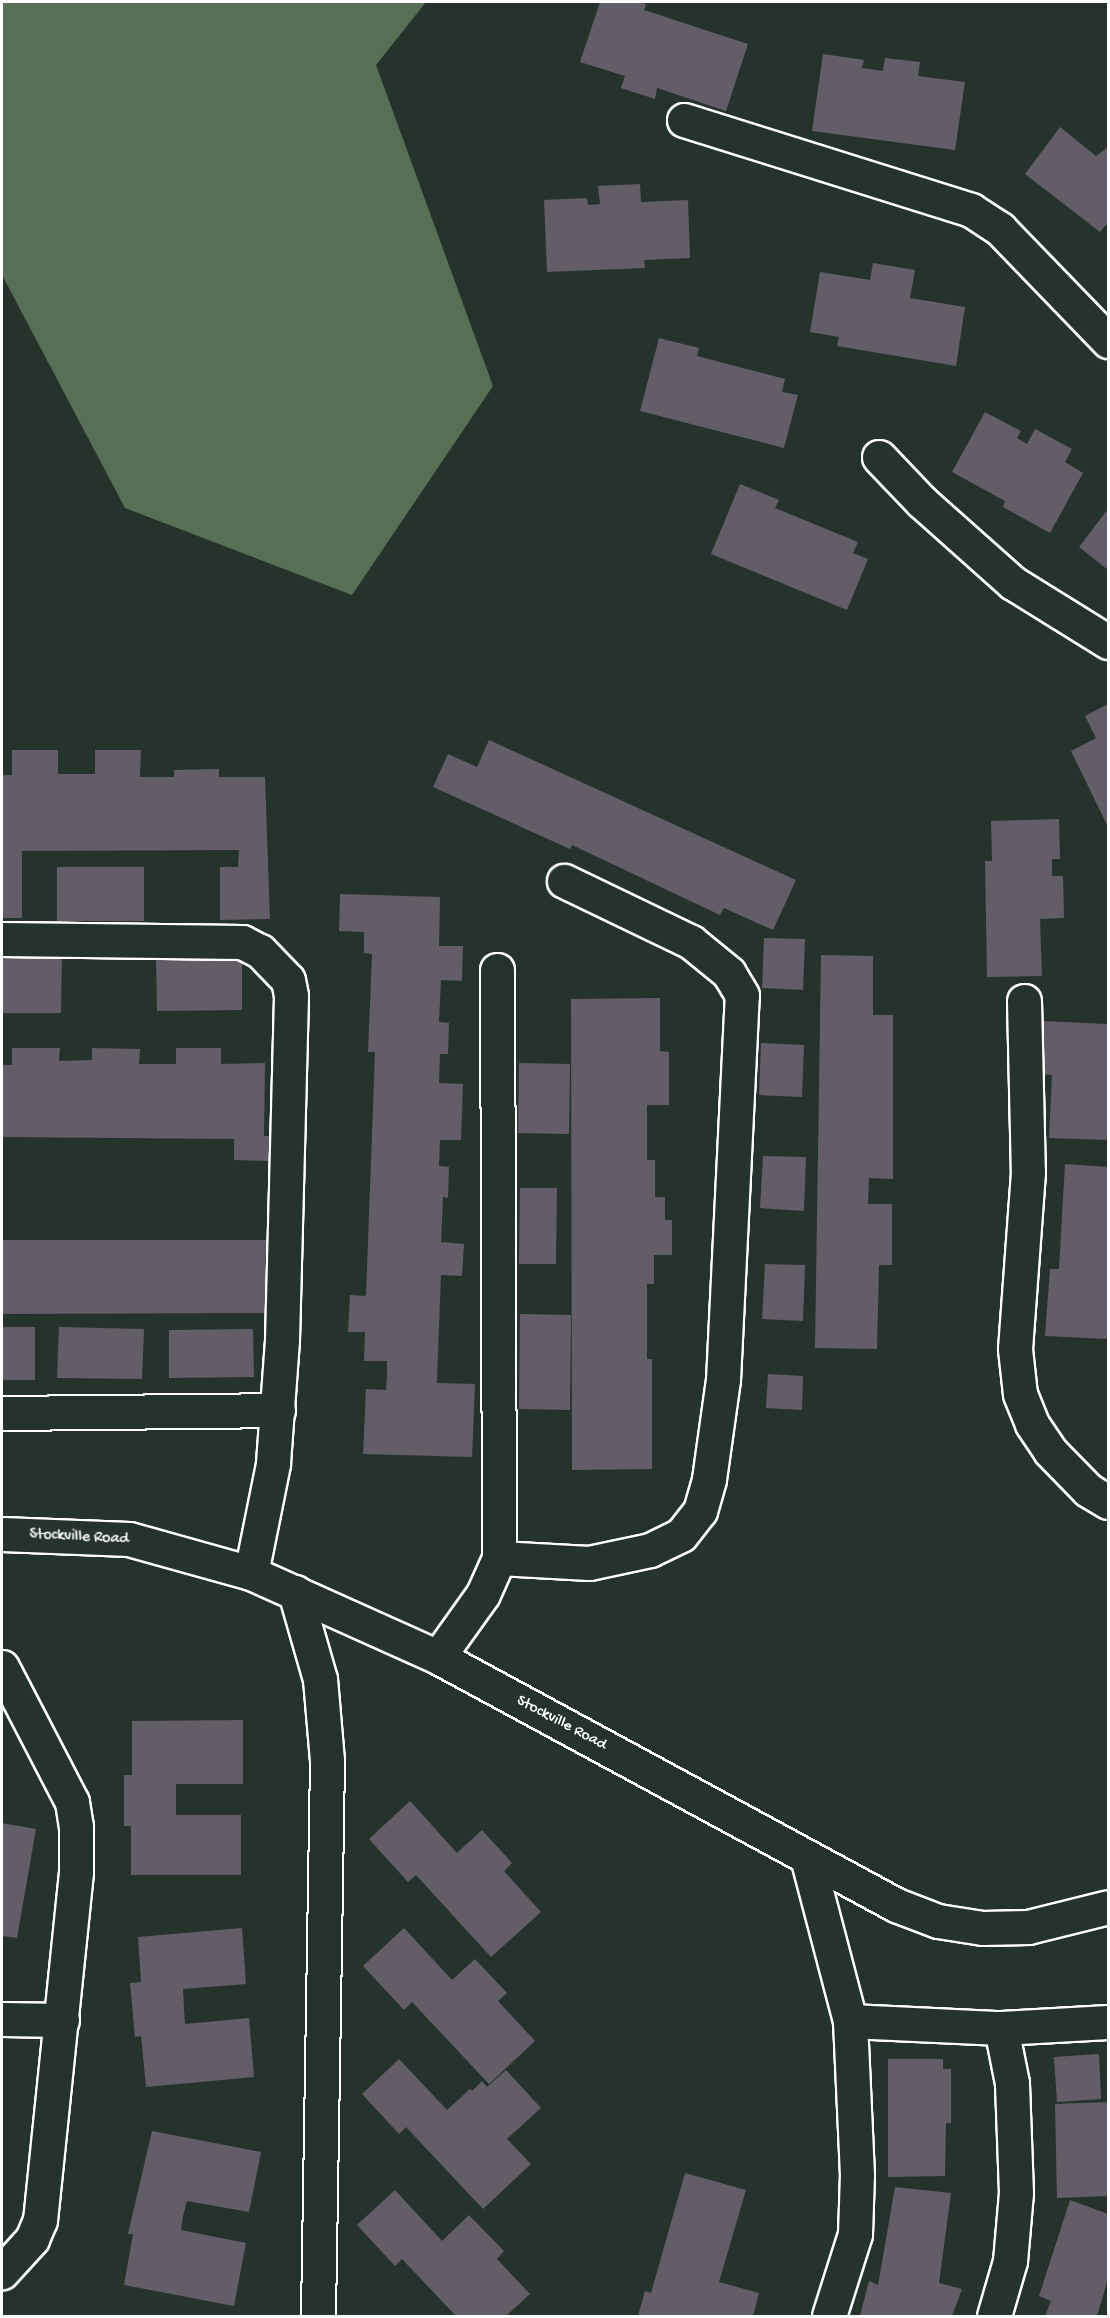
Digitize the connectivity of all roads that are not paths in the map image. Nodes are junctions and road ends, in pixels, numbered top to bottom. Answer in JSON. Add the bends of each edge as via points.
{"nodes":[{"id":1,"x":684,"y":120,"type":"dead end"},
{"id":2,"x":1108,"y":341,"type":"edge"},
{"id":3,"x":879,"y":457,"type":"dead end"},
{"id":4,"x":1108,"y":642,"type":"edge"},
{"id":5,"x":564,"y":881,"type":"dead end"},
{"id":6,"x":2,"y":939,"type":"edge"},
{"id":7,"x":497,"y":970,"type":"dead end"},
{"id":8,"x":1024,"y":1001,"type":"dead end"},
{"id":9,"x":278,"y":1410,"type":"junction"},
{"id":10,"x":2,"y":1413,"type":"edge"},
{"id":11,"x":1108,"y":1502,"type":"edge"},
{"id":12,"x":2,"y":1534,"type":"edge"},
{"id":13,"x":499,"y":1558,"type":"junction"},
{"id":14,"x":251,"y":1573,"type":"junction"},
{"id":15,"x":295,"y":1592,"type":"junction"},
{"id":16,"x":438,"y":1657,"type":"junction"},
{"id":17,"x":2,"y":1667,"type":"edge"},
{"id":18,"x":807,"y":1857,"type":"junction"},
{"id":19,"x":1108,"y":1907,"type":"edge"},
{"id":20,"x":2,"y":2019,"type":"edge"},
{"id":21,"x":62,"y":2020,"type":"junction"},
{"id":22,"x":850,"y":2021,"type":"junction"},
{"id":23,"x":1108,"y":2022,"type":"edge"},
{"id":24,"x":1001,"y":2028,"type":"junction"},
{"id":25,"x":2,"y":2272,"type":"edge"},
{"id":26,"x":318,"y":2316,"type":"edge"},
{"id":27,"x":829,"y":2316,"type":"edge"},
{"id":28,"x":994,"y":2316,"type":"edge"}],
"edges":[{"from":1,"to":2,"type":"street","via":[[964,207],[1000,230]]},
{"from":3,"to":4,"type":"street","via":[[922,502],[1013,583]]},
{"from":5,"to":13,"type":"street","via":[[691,942],[729,974],[742,994],[723,1380],[710,1479],[700,1511],[681,1535],[650,1550],[589,1563]]},
{"from":6,"to":9,"type":"street","via":[[242,942],[260,951],[288,980],[290,1043]]},
{"from":7,"to":13,"type":"street"},
{"from":8,"to":11,"type":"street","via":[[1028,1172],[1015,1349],[1020,1394],[1032,1424],[1050,1451],[1088,1490]]},
{"from":9,"to":10,"type":"street"},
{"from":9,"to":14,"type":"street","via":[[273,1464]]},
{"from":12,"to":14,"type":"street","name":"Stockville Road","via":[[129,1539]]},
{"from":13,"to":16,"type":"street","via":[[483,1594]]},
{"from":14,"to":15,"type":"street","name":"Stockville Road"},
{"from":15,"to":16,"type":"street","name":"Stockville Road"},
{"from":15,"to":26,"type":"street","via":[[320,1680],[327,1760]]},
{"from":16,"to":18,"type":"street","name":"Stockville Road"},
{"from":17,"to":21,"type":"street","via":[[63,1782],[76,1826],[76,1872]]},
{"from":18,"to":19,"type":"street","name":"Stockville Road","via":[[896,1905],[938,1921],[982,1928],[1029,1927],[1078,1918]]},
{"from":18,"to":22,"type":"street"},
{"from":20,"to":21,"type":"street"},
{"from":21,"to":25,"type":"street","via":[[40,2220],[32,2239]]},
{"from":22,"to":24,"type":"street"},
{"from":22,"to":27,"type":"street","via":[[857,2175],[855,2234]]},
{"from":23,"to":24,"type":"street"},
{"from":24,"to":28,"type":"street","via":[[1012,2083],[1016,2193],[1010,2261]]}]}
